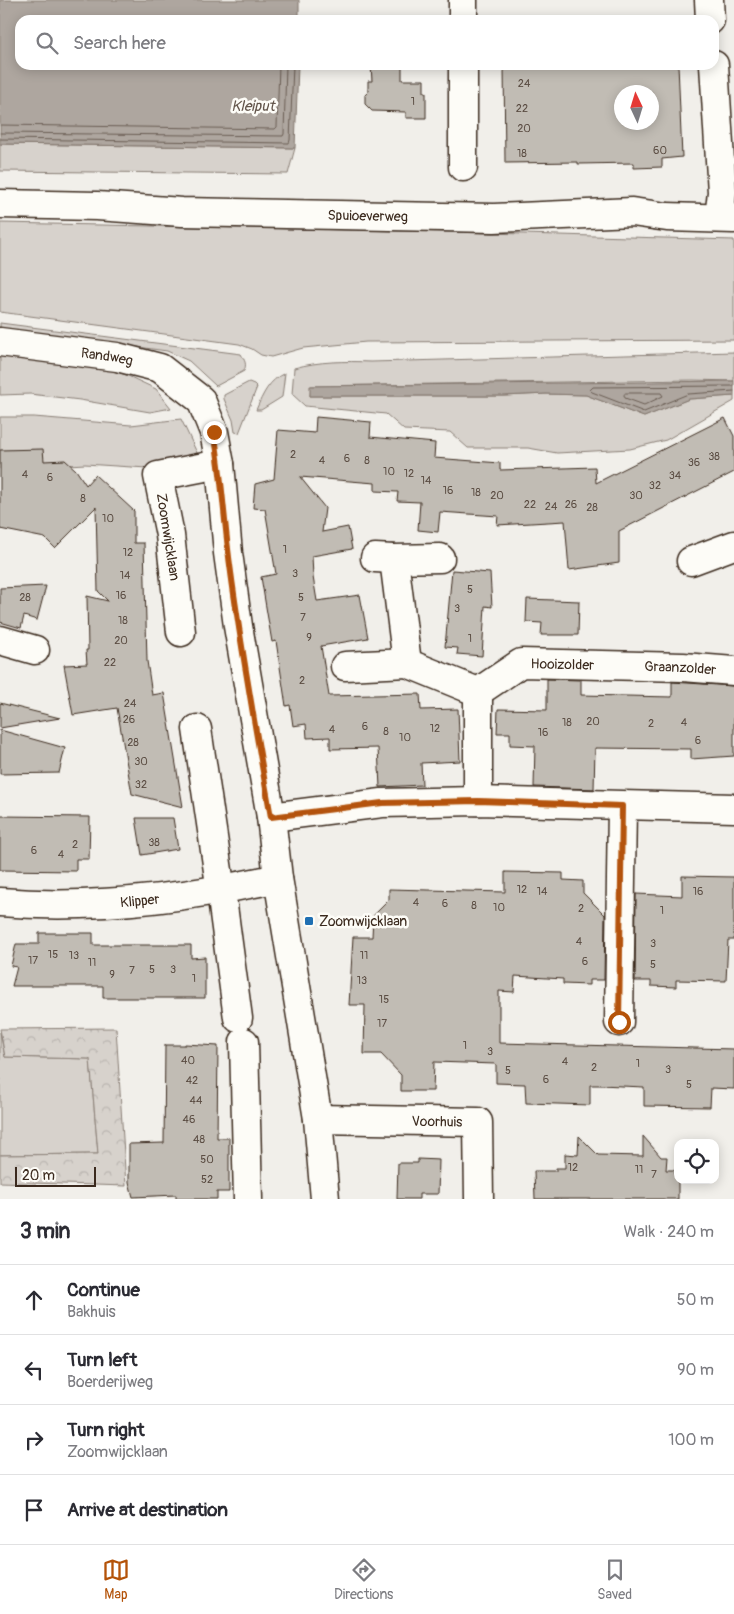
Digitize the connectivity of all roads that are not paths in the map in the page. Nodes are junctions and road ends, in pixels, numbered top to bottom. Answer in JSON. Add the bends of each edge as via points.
{"nodes":[{"id":1,"x":463,"y":0,"type":"edge"},
{"id":2,"x":709,"y":0,"type":"edge"},
{"id":3,"x":463,"y":15,"type":"edge"},
{"id":4,"x":710,"y":15,"type":"edge"},
{"id":5,"x":463,"y":70,"type":"edge"},
{"id":6,"x":714,"y":70,"type":"edge"},
{"id":7,"x":464,"y":167,"type":"dead end"},
{"id":8,"x":0,"y":204,"type":"edge"},
{"id":9,"x":727,"y":219,"type":"edge"},
{"id":10,"x":0,"y":342,"type":"edge"},
{"id":11,"x":220,"y":464,"type":"junction"},
{"id":12,"x":734,"y":545,"type":"edge"},
{"id":13,"x":440,"y":558,"type":"dead end"},
{"id":14,"x":691,"y":561,"type":"dead end"},
{"id":15,"x":181,"y":632,"type":"dead end"},
{"id":16,"x":0,"y":640,"type":"edge"},
{"id":17,"x":35,"y":650,"type":"dead end"},
{"id":18,"x":407,"y":663,"type":"junction"},
{"id":19,"x":345,"y":666,"type":"dead end"},
{"id":20,"x":626,"y":666,"type":"joint"},
{"id":21,"x":734,"y":671,"type":"edge"},
{"id":22,"x":478,"y":692,"type":"junction"},
{"id":23,"x":196,"y":729,"type":"dead end"},
{"id":24,"x":478,"y":801,"type":"junction"},
{"id":25,"x":622,"y":806,"type":"junction"},
{"id":26,"x":734,"y":808,"type":"edge"},
{"id":27,"x":271,"y":817,"type":"junction"},
{"id":28,"x":278,"y":878,"type":"junction"},
{"id":29,"x":221,"y":891,"type":"junction"},
{"id":30,"x":0,"y":902,"type":"edge"},
{"id":31,"x":619,"y":1022,"type":"dead end"},
{"id":32,"x":318,"y":1120,"type":"junction"},
{"id":33,"x":248,"y":1199,"type":"edge"},
{"id":34,"x":325,"y":1199,"type":"edge"},
{"id":35,"x":479,"y":1199,"type":"edge"}],
"edges":[{"from":1,"to":3,"type":"street"},
{"from":2,"to":4,"type":"street"},
{"from":5,"to":7,"type":"street"},
{"from":6,"to":9,"type":"street","via":[[722,192]]},
{"from":8,"to":9,"type":"street","name":"Spuioeverweg","via":[[288,215],[494,218],[632,212]]},
{"from":10,"to":11,"type":"street","name":"Randweg","via":[[117,357],[160,368],[201,400],[214,432]]},
{"from":11,"to":15,"type":"street","name":"Zoomwijcklaan","via":[[158,476],[170,535]]},
{"from":11,"to":27,"type":"street","via":[[238,626]]},
{"from":12,"to":14,"type":"street"},
{"from":13,"to":18,"type":"street","via":[[384,559]]},
{"from":16,"to":17,"type":"street"},
{"from":18,"to":19,"type":"street"},
{"from":18,"to":22,"type":"street"},
{"from":20,"to":21,"type":"street","name":"Graanzolder"},
{"from":20,"to":22,"type":"street","name":"Hooizolder","via":[[521,663]]},
{"from":22,"to":24,"type":"street"},
{"from":23,"to":29,"type":"street"},
{"from":24,"to":25,"type":"street"},
{"from":24,"to":27,"type":"street","via":[[382,803]]},
{"from":25,"to":26,"type":"street"},
{"from":25,"to":31,"type":"street"},
{"from":27,"to":28,"type":"street"},
{"from":28,"to":29,"type":"street","name":"Klipper"},
{"from":28,"to":32,"type":"street"},
{"from":29,"to":30,"type":"street","name":"Klipper","via":[[144,901],[36,905]]},
{"from":29,"to":33,"type":"street","via":[[241,1030]]},
{"from":32,"to":34,"type":"street"},
{"from":32,"to":35,"type":"street","name":"Voorhuis","via":[[478,1122]]}]}
